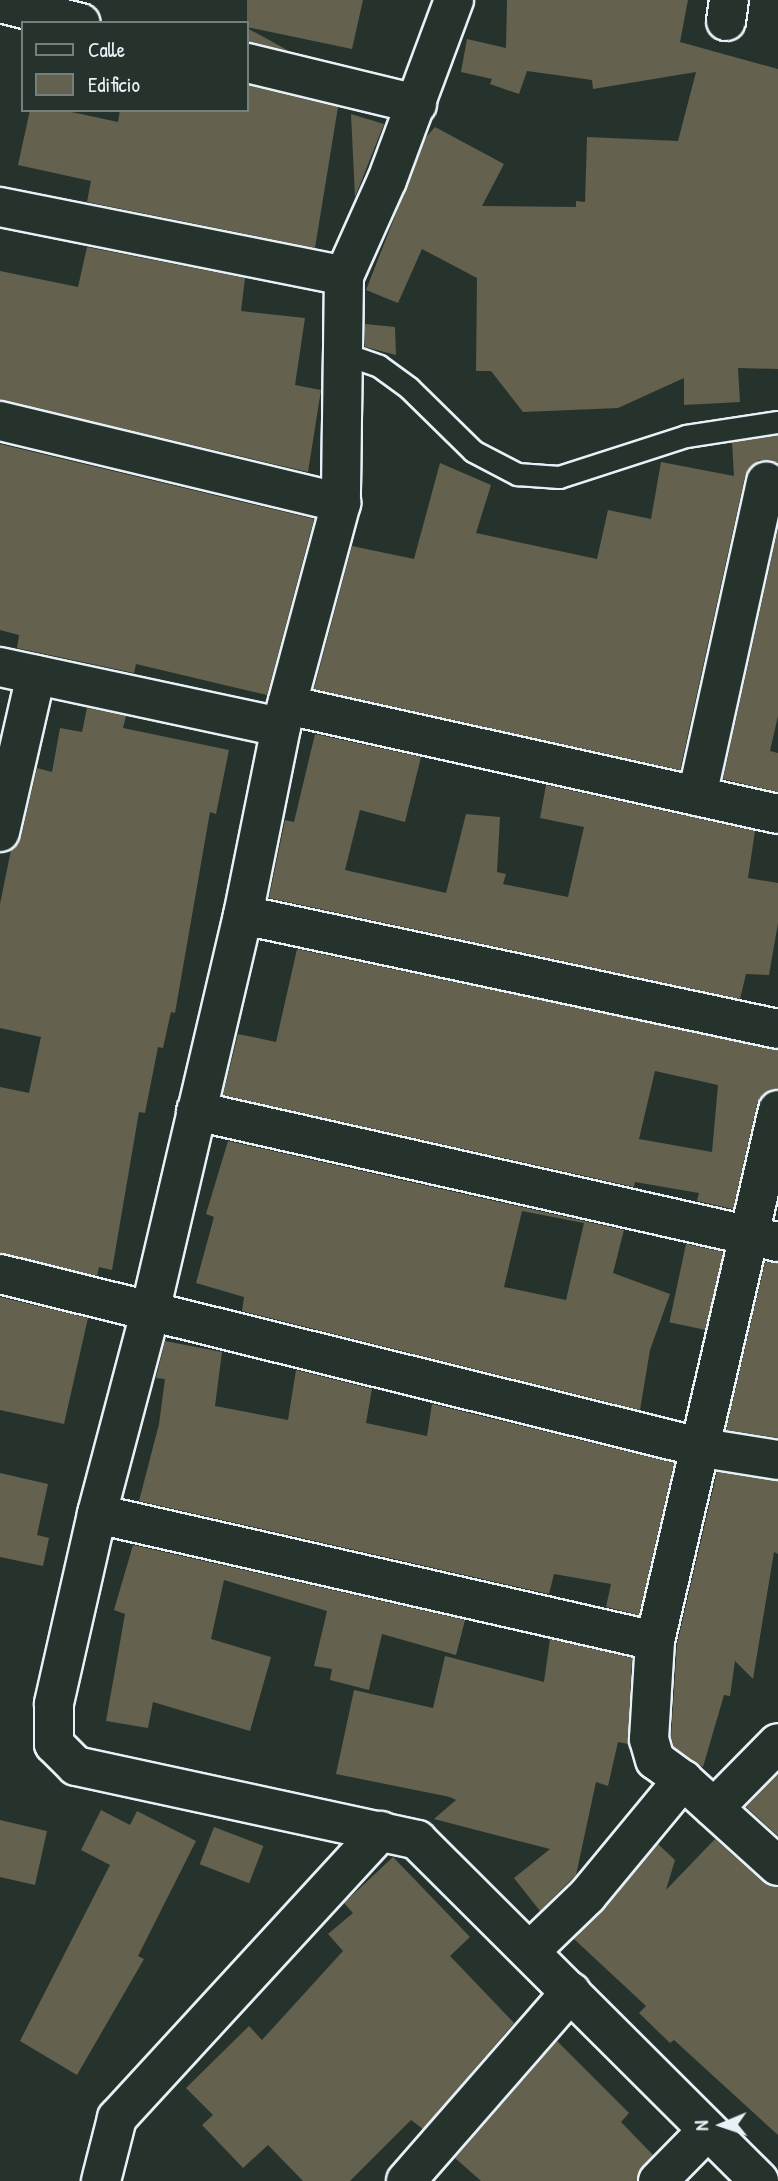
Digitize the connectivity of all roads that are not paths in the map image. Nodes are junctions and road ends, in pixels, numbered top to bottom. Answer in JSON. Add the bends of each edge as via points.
{"nodes":[{"id":1,"x":454,"y":0,"type":"edge"},
{"id":2,"x":0,"y":3,"type":"edge"},
{"id":3,"x":73,"y":21,"type":"edge"},
{"id":4,"x":248,"y":63,"type":"edge"},
{"id":5,"x":417,"y":104,"type":"junction"},
{"id":6,"x":0,"y":206,"type":"edge"},
{"id":7,"x":344,"y":276,"type":"junction"},
{"id":8,"x":342,"y":353,"type":"junction"},
{"id":9,"x":0,"y":421,"type":"edge"},
{"id":10,"x":778,"y":422,"type":"edge"},
{"id":11,"x":766,"y":481,"type":"dead end"},
{"id":12,"x":341,"y":503,"type":"junction"},
{"id":13,"x":0,"y":667,"type":"edge"},
{"id":14,"x":36,"y":675,"type":"junction"},
{"id":15,"x":284,"y":716,"type":"junction"},
{"id":16,"x":697,"y":796,"type":"junction"},
{"id":17,"x":778,"y":814,"type":"edge"},
{"id":18,"x":0,"y":832,"type":"edge"},
{"id":19,"x":243,"y":915,"type":"junction"},
{"id":20,"x":778,"y":1029,"type":"edge"},
{"id":21,"x":778,"y":1110,"type":"edge"},
{"id":22,"x":195,"y":1111,"type":"junction"},
{"id":23,"x":762,"y":1239,"type":"edge"},
{"id":24,"x":0,"y":1274,"type":"edge"},
{"id":25,"x":150,"y":1313,"type":"junction"},
{"id":26,"x":703,"y":1448,"type":"junction"},
{"id":27,"x":778,"y":1460,"type":"edge"},
{"id":28,"x":97,"y":1514,"type":"junction"},
{"id":29,"x":655,"y":1641,"type":"junction"},
{"id":30,"x":778,"y":1744,"type":"edge"},
{"id":31,"x":683,"y":1780,"type":"junction"},
{"id":32,"x":714,"y":1808,"type":"junction"},
{"id":33,"x":381,"y":1831,"type":"junction"},
{"id":34,"x":778,"y":1866,"type":"edge"},
{"id":35,"x":531,"y":1950,"type":"junction"},
{"id":36,"x":571,"y":1992,"type":"junction"},
{"id":37,"x":708,"y":2130,"type":"junction"},
{"id":38,"x":101,"y":2181,"type":"edge"},
{"id":39,"x":406,"y":2181,"type":"edge"},
{"id":40,"x":658,"y":2181,"type":"edge"},
{"id":41,"x":759,"y":2181,"type":"edge"}],
"edges":[{"from":1,"to":5,"type":"street"},
{"from":2,"to":3,"type":"street"},
{"from":4,"to":5,"type":"street"},
{"from":5,"to":7,"type":"street"},
{"from":6,"to":7,"type":"street"},
{"from":7,"to":8,"type":"street"},
{"from":8,"to":10,"type":"lane","via":[[379,366],[409,388],[473,451],[517,474],[559,477],[686,436]]},
{"from":8,"to":12,"type":"street"},
{"from":9,"to":12,"type":"street"},
{"from":11,"to":16,"type":"street"},
{"from":12,"to":15,"type":"street"},
{"from":13,"to":14,"type":"street"},
{"from":14,"to":15,"type":"street"},
{"from":14,"to":18,"type":"street"},
{"from":15,"to":16,"type":"street"},
{"from":15,"to":19,"type":"street"},
{"from":16,"to":17,"type":"street"},
{"from":19,"to":20,"type":"street"},
{"from":19,"to":22,"type":"street"},
{"from":21,"to":23,"type":"street"},
{"from":22,"to":23,"type":"street"},
{"from":22,"to":25,"type":"street"},
{"from":23,"to":26,"type":"street"},
{"from":24,"to":25,"type":"street"},
{"from":25,"to":26,"type":"street"},
{"from":25,"to":28,"type":"street"},
{"from":26,"to":27,"type":"street"},
{"from":26,"to":29,"type":"street"},
{"from":28,"to":29,"type":"street"},
{"from":28,"to":33,"type":"street","via":[[54,1704],[54,1744],[76,1766]]},
{"from":29,"to":31,"type":"street","via":[[649,1739],[655,1760]]},
{"from":30,"to":32,"type":"street"},
{"from":31,"to":32,"type":"street"},
{"from":31,"to":35,"type":"street","via":[[587,1896]]},
{"from":32,"to":34,"type":"street"},
{"from":33,"to":35,"type":"street","via":[[417,1840]]},
{"from":33,"to":38,"type":"street","via":[[117,2118]]},
{"from":35,"to":36,"type":"street"},
{"from":36,"to":37,"type":"street"},
{"from":36,"to":39,"type":"street"},
{"from":37,"to":40,"type":"street"},
{"from":37,"to":41,"type":"street"}]}
